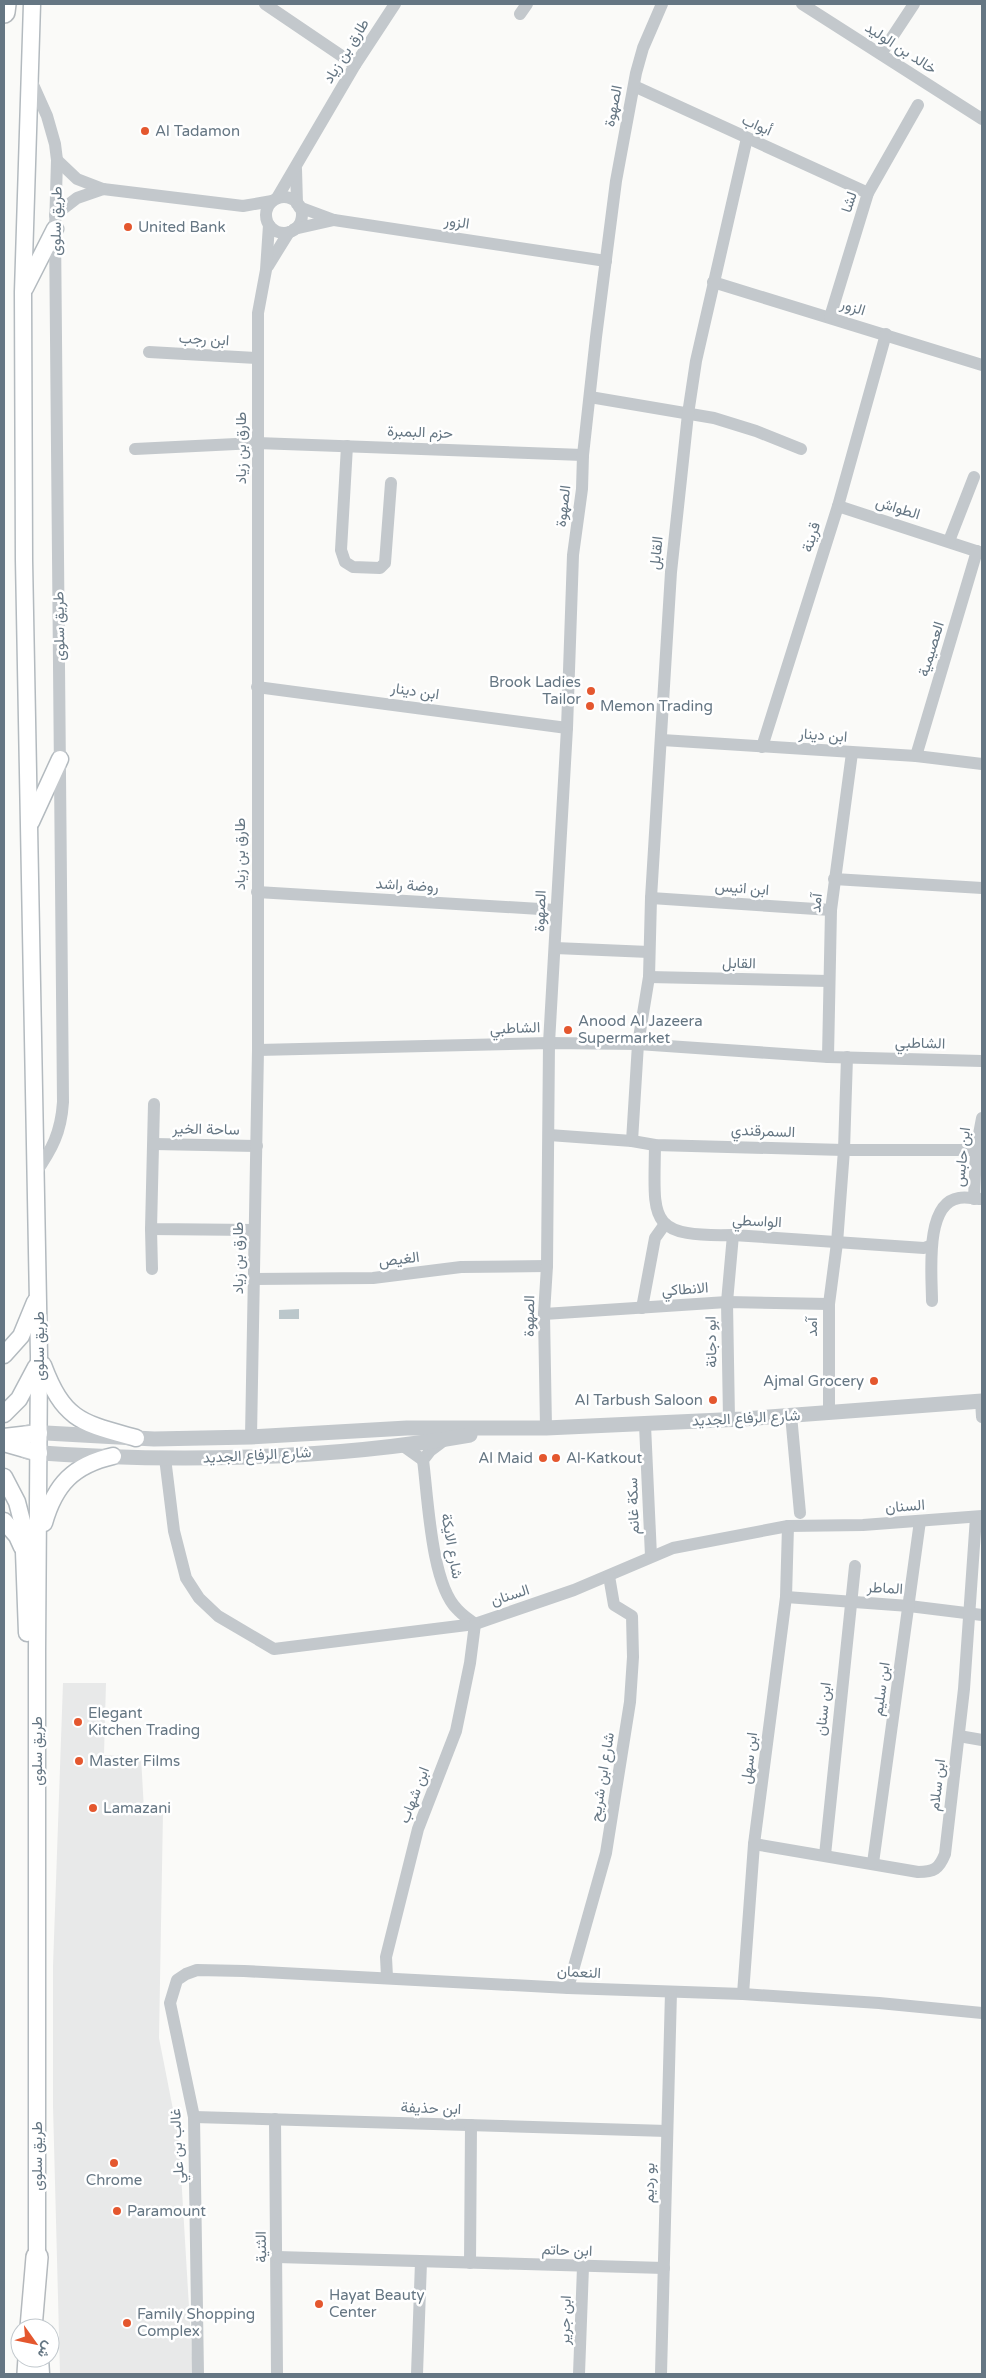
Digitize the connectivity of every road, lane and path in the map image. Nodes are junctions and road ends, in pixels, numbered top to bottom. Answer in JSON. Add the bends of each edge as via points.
{"nodes":[{"id":1,"x":4,"y":4,"type":"edge"},
{"id":2,"x":32,"y":4,"type":"edge"},
{"id":3,"x":265,"y":4,"type":"edge"},
{"id":4,"x":395,"y":4,"type":"edge"},
{"id":5,"x":662,"y":4,"type":"edge"},
{"id":6,"x":802,"y":4,"type":"edge"},
{"id":7,"x":914,"y":4,"type":"edge"},
{"id":8,"x":4,"y":12,"type":"edge"},
{"id":9,"x":881,"y":54,"type":"junction"},
{"id":10,"x":355,"y":64,"type":"junction"},
{"id":11,"x":29,"y":75,"type":"junction"},
{"id":12,"x":634,"y":86,"type":"junction"},
{"id":13,"x":918,"y":106,"type":"dead end"},
{"id":14,"x":982,"y":119,"type":"edge"},
{"id":15,"x":747,"y":138,"type":"junction"},
{"id":16,"x":57,"y":160,"type":"junction"},
{"id":17,"x":296,"y":169,"type":"junction"},
{"id":18,"x":103,"y":189,"type":"junction"},
{"id":19,"x":868,"y":193,"type":"junction"},
{"id":20,"x":275,"y":200,"type":"junction"},
{"id":21,"x":298,"y":205,"type":"junction"},
{"id":22,"x":242,"y":206,"type":"junction"},
{"id":23,"x":334,"y":220,"type":"junction"},
{"id":24,"x":55,"y":222,"type":"junction"},
{"id":25,"x":268,"y":223,"type":"junction"},
{"id":26,"x":292,"y":230,"type":"junction"},
{"id":27,"x":606,"y":261,"type":"junction"},
{"id":28,"x":266,"y":270,"type":"junction"},
{"id":29,"x":713,"y":282,"type":"junction"},
{"id":30,"x":23,"y":292,"type":"junction"},
{"id":31,"x":830,"y":317,"type":"junction"},
{"id":32,"x":886,"y":334,"type":"junction"},
{"id":33,"x":149,"y":352,"type":"dead end"},
{"id":34,"x":258,"y":358,"type":"junction"},
{"id":35,"x":982,"y":365,"type":"edge"},
{"id":36,"x":590,"y":397,"type":"junction"},
{"id":37,"x":688,"y":414,"type":"junction"},
{"id":38,"x":257,"y":443,"type":"junction"},
{"id":39,"x":347,"y":446,"type":"junction"},
{"id":40,"x":135,"y":449,"type":"dead end"},
{"id":41,"x":801,"y":449,"type":"dead end"},
{"id":42,"x":583,"y":455,"type":"junction"},
{"id":43,"x":974,"y":477,"type":"dead end"},
{"id":44,"x":391,"y":484,"type":"dead end"},
{"id":45,"x":838,"y":506,"type":"junction"},
{"id":46,"x":949,"y":541,"type":"junction"},
{"id":47,"x":980,"y":552,"type":"edge"},
{"id":48,"x":257,"y":687,"type":"junction"},
{"id":49,"x":567,"y":728,"type":"junction"},
{"id":50,"x":662,"y":740,"type":"junction"},
{"id":51,"x":762,"y":747,"type":"junction"},
{"id":52,"x":852,"y":753,"type":"junction"},
{"id":53,"x":916,"y":756,"type":"junction"},
{"id":54,"x":60,"y":759,"type":"junction"},
{"id":55,"x":982,"y":764,"type":"edge"},
{"id":56,"x":29,"y":827,"type":"junction"},
{"id":57,"x":834,"y":879,"type":"junction"},
{"id":58,"x":982,"y":888,"type":"edge"},
{"id":59,"x":257,"y":892,"type":"junction"},
{"id":60,"x":651,"y":898,"type":"junction"},
{"id":61,"x":556,"y":910,"type":"junction"},
{"id":62,"x":832,"y":910,"type":"junction"},
{"id":63,"x":555,"y":948,"type":"junction"},
{"id":64,"x":649,"y":952,"type":"junction"},
{"id":65,"x":648,"y":977,"type":"junction"},
{"id":66,"x":829,"y":981,"type":"junction"},
{"id":67,"x":549,"y":1043,"type":"junction"},
{"id":68,"x":638,"y":1044,"type":"junction"},
{"id":69,"x":258,"y":1050,"type":"junction"},
{"id":70,"x":828,"y":1056,"type":"junction"},
{"id":71,"x":847,"y":1057,"type":"junction"},
{"id":72,"x":982,"y":1061,"type":"edge"},
{"id":73,"x":154,"y":1104,"type":"dead end"},
{"id":74,"x":982,"y":1118,"type":"edge"},
{"id":75,"x":549,"y":1135,"type":"junction"},
{"id":76,"x":632,"y":1141,"type":"junction"},
{"id":77,"x":154,"y":1144,"type":"junction"},
{"id":78,"x":654,"y":1145,"type":"junction"},
{"id":79,"x":256,"y":1146,"type":"junction"},
{"id":80,"x":844,"y":1150,"type":"junction"},
{"id":81,"x":976,"y":1150,"type":"junction"},
{"id":82,"x":35,"y":1174,"type":"junction"},
{"id":83,"x":978,"y":1199,"type":"edge"},
{"id":84,"x":665,"y":1224,"type":"junction"},
{"id":85,"x":151,"y":1230,"type":"junction"},
{"id":86,"x":254,"y":1230,"type":"junction"},
{"id":87,"x":733,"y":1235,"type":"junction"},
{"id":88,"x":838,"y":1243,"type":"junction"},
{"id":89,"x":932,"y":1245,"type":"junction"},
{"id":90,"x":547,"y":1266,"type":"junction"},
{"id":91,"x":152,"y":1269,"type":"dead end"},
{"id":92,"x":254,"y":1279,"type":"junction"},
{"id":93,"x":38,"y":1293,"type":"junction"},
{"id":94,"x":932,"y":1301,"type":"dead end"},
{"id":95,"x":727,"y":1302,"type":"junction"},
{"id":96,"x":829,"y":1304,"type":"junction"},
{"id":97,"x":642,"y":1308,"type":"junction"},
{"id":98,"x":544,"y":1314,"type":"junction"},
{"id":99,"x":4,"y":1356,"type":"edge"},
{"id":100,"x":39,"y":1356,"type":"junction"},
{"id":101,"x":982,"y":1401,"type":"edge"},
{"id":102,"x":829,"y":1413,"type":"junction"},
{"id":103,"x":4,"y":1414,"type":"edge"},
{"id":104,"x":791,"y":1415,"type":"junction"},
{"id":105,"x":982,"y":1417,"type":"edge"},
{"id":106,"x":729,"y":1419,"type":"junction"},
{"id":107,"x":645,"y":1425,"type":"junction"},
{"id":108,"x":509,"y":1428,"type":"junction"},
{"id":109,"x":546,"y":1428,"type":"junction"},
{"id":110,"x":4,"y":1430,"type":"edge"},
{"id":111,"x":39,"y":1434,"type":"junction"},
{"id":112,"x":4,"y":1436,"type":"edge"},
{"id":113,"x":251,"y":1437,"type":"junction"},
{"id":114,"x":136,"y":1438,"type":"junction"},
{"id":115,"x":446,"y":1439,"type":"junction"},
{"id":116,"x":4,"y":1443,"type":"edge"},
{"id":117,"x":402,"y":1445,"type":"junction"},
{"id":118,"x":4,"y":1450,"type":"edge"},
{"id":119,"x":39,"y":1453,"type":"junction"},
{"id":120,"x":113,"y":1456,"type":"junction"},
{"id":121,"x":165,"y":1458,"type":"junction"},
{"id":122,"x":423,"y":1460,"type":"junction"},
{"id":123,"x":4,"y":1477,"type":"edge"},
{"id":124,"x":800,"y":1513,"type":"dead end"},
{"id":125,"x":979,"y":1517,"type":"edge"},
{"id":126,"x":920,"y":1520,"type":"junction"},
{"id":127,"x":4,"y":1521,"type":"edge"},
{"id":128,"x":788,"y":1526,"type":"junction"},
{"id":129,"x":39,"y":1540,"type":"junction"},
{"id":130,"x":24,"y":1551,"type":"junction"},
{"id":131,"x":651,"y":1556,"type":"junction"},
{"id":132,"x":855,"y":1566,"type":"dead end"},
{"id":133,"x":609,"y":1576,"type":"junction"},
{"id":134,"x":786,"y":1597,"type":"junction"},
{"id":135,"x":850,"y":1603,"type":"junction"},
{"id":136,"x":908,"y":1606,"type":"junction"},
{"id":137,"x":976,"y":1615,"type":"edge"},
{"id":138,"x":475,"y":1624,"type":"junction"},
{"id":139,"x":37,"y":1652,"type":"junction"},
{"id":140,"x":959,"y":1736,"type":"junction"},
{"id":141,"x":982,"y":1740,"type":"edge"},
{"id":142,"x":754,"y":1844,"type":"junction"},
{"id":143,"x":825,"y":1855,"type":"junction"},
{"id":144,"x":874,"y":1863,"type":"junction"},
{"id":145,"x":386,"y":1977,"type":"junction"},
{"id":146,"x":177,"y":1980,"type":"joint"},
{"id":147,"x":568,"y":1988,"type":"junction"},
{"id":148,"x":671,"y":1992,"type":"junction"},
{"id":149,"x":743,"y":1994,"type":"junction"},
{"id":150,"x":982,"y":2014,"type":"edge"},
{"id":151,"x":194,"y":2117,"type":"junction"},
{"id":152,"x":275,"y":2119,"type":"junction"},
{"id":153,"x":470,"y":2125,"type":"junction"},
{"id":154,"x":667,"y":2131,"type":"junction"},
{"id":155,"x":37,"y":2257,"type":"junction"},
{"id":156,"x":277,"y":2257,"type":"junction"},
{"id":157,"x":421,"y":2262,"type":"junction"},
{"id":158,"x":470,"y":2263,"type":"junction"},
{"id":159,"x":583,"y":2267,"type":"junction"},
{"id":160,"x":664,"y":2268,"type":"junction"},
{"id":161,"x":32,"y":2318,"type":"edge"},
{"id":162,"x":39,"y":2318,"type":"edge"},
{"id":163,"x":198,"y":2374,"type":"edge"},
{"id":164,"x":277,"y":2374,"type":"edge"},
{"id":165,"x":417,"y":2374,"type":"edge"},
{"id":166,"x":579,"y":2374,"type":"edge"},
{"id":167,"x":661,"y":2374,"type":"edge"}],
"edges":[{"from":1,"to":8,"type":"highway"},
{"from":2,"to":11,"type":"main road","name":"طريق سلوى"},
{"from":3,"to":10,"type":"street"},
{"from":4,"to":10,"type":"street","name":"طارق بن زياد"},
{"from":5,"to":12,"type":"street","name":"الصهوة","via":[[643,48]]},
{"from":6,"to":9,"type":"street","name":"خالد بن الوليد"},
{"from":7,"to":9,"type":"street"},
{"from":9,"to":14,"type":"street","name":"خالد بن الوليد"},
{"from":10,"to":17,"type":"street","name":"طارق بن زياد"},
{"from":11,"to":16,"type":"street","name":"طريق سلوى","via":[[52,129]]},
{"from":11,"to":30,"type":"main road","name":"طريق سلوى"},
{"from":12,"to":15,"type":"street","name":"أبواب"},
{"from":12,"to":27,"type":"street","name":"الصهوة","via":[[616,181]]},
{"from":13,"to":19,"type":"street","name":"لشا"},
{"from":15,"to":19,"type":"street","name":"أبواب"},
{"from":15,"to":29,"type":"street","name":"القابل"},
{"from":16,"to":18,"type":"street","via":[[77,179]]},
{"from":16,"to":24,"type":"street","name":"طريق سلوى"},
{"from":17,"to":20,"type":"street","name":"طارق بن زياد"},
{"from":17,"to":21,"type":"street"},
{"from":18,"to":22,"type":"street"},
{"from":18,"to":24,"type":"street","via":[[76,198]]},
{"from":19,"to":31,"type":"street","name":"لشا"},
{"from":20,"to":21,"type":"street","via":[[290,198]]},
{"from":20,"to":22,"type":"street"},
{"from":20,"to":25,"type":"street","via":[[266,210]]},
{"from":21,"to":23,"type":"street","name":"الزور"},
{"from":21,"to":26,"type":"street","via":[[301,218]]},
{"from":22,"to":25,"type":"street"},
{"from":23,"to":26,"type":"street","name":"الزور"},
{"from":23,"to":27,"type":"street","name":"الزور"},
{"from":24,"to":30,"type":"main road"},
{"from":24,"to":54,"type":"street","name":"طريق سلوى"},
{"from":25,"to":26,"type":"street","via":[[276,231]]},
{"from":25,"to":28,"type":"street","name":"طارق بن زياد"},
{"from":26,"to":28,"type":"street","name":"طارق بن زياد"},
{"from":27,"to":36,"type":"street","name":"الصهوة"},
{"from":28,"to":34,"type":"street","name":"طارق بن زياد","via":[[258,313]]},
{"from":29,"to":31,"type":"street","name":"الزور"},
{"from":29,"to":37,"type":"street","name":"القابل"},
{"from":30,"to":56,"type":"main road","name":"طريق سلوى"},
{"from":31,"to":32,"type":"street","name":"الزور"},
{"from":32,"to":35,"type":"street","name":"الزور"},
{"from":32,"to":45,"type":"street","name":"قرينة"},
{"from":33,"to":34,"type":"street","name":"ابن رجب"},
{"from":34,"to":38,"type":"street","name":"طارق بن زياد"},
{"from":36,"to":37,"type":"street"},
{"from":36,"to":42,"type":"street","name":"الصهوة"},
{"from":37,"to":41,"type":"street","via":[[756,431]]},
{"from":37,"to":50,"type":"street","name":"القابل","via":[[670,572]]},
{"from":38,"to":39,"type":"street","name":"حزم البمبرة"},
{"from":38,"to":40,"type":"street","name":"حزم البمبرة"},
{"from":38,"to":48,"type":"street","name":"طارق بن زياد"},
{"from":39,"to":42,"type":"street","name":"حزم البمبرة"},
{"from":39,"to":44,"type":"street","via":[[341,550],[345,562],[353,567],[380,568],[385,563]]},
{"from":42,"to":49,"type":"street","name":"الصهوة","via":[[573,555]]},
{"from":43,"to":46,"type":"street"},
{"from":45,"to":46,"type":"street","name":"الطواش"},
{"from":45,"to":51,"type":"street","name":"قرينة"},
{"from":46,"to":47,"type":"street","name":"الطواش"},
{"from":47,"to":53,"type":"street","name":"العصيمية"},
{"from":48,"to":49,"type":"street","name":"ابن دينار"},
{"from":48,"to":59,"type":"street","name":"طارق بن زياد"},
{"from":49,"to":61,"type":"street","name":"الصهوة"},
{"from":50,"to":51,"type":"street","name":"ابن دينار"},
{"from":50,"to":60,"type":"street","name":"القابل"},
{"from":51,"to":52,"type":"street","name":"ابن دينار"},
{"from":52,"to":53,"type":"street","name":"ابن دينار"},
{"from":52,"to":57,"type":"street","name":"آمد"},
{"from":53,"to":55,"type":"street","name":"ابن دينار"},
{"from":54,"to":56,"type":"main road"},
{"from":54,"to":82,"type":"street","name":"طريق سلوى","via":[[62,1123],[56,1141]]},
{"from":56,"to":82,"type":"main road","name":"طريق سلوى"},
{"from":57,"to":58,"type":"street"},
{"from":57,"to":62,"type":"street","name":"آمد"},
{"from":59,"to":61,"type":"street","name":"روضة راشد"},
{"from":59,"to":69,"type":"street","name":"طارق بن زياد"},
{"from":60,"to":62,"type":"street","name":"ابن انيس"},
{"from":60,"to":64,"type":"street","name":"القابل"},
{"from":61,"to":63,"type":"street","name":"الصهوة"},
{"from":62,"to":66,"type":"street","name":"آمد"},
{"from":63,"to":64,"type":"street"},
{"from":63,"to":67,"type":"street","name":"الصهوة"},
{"from":64,"to":65,"type":"street","name":"القابل"},
{"from":65,"to":66,"type":"street","name":"القابل"},
{"from":65,"to":68,"type":"street","name":"القابل"},
{"from":66,"to":70,"type":"street","name":"آمد"},
{"from":67,"to":68,"type":"street","name":"الشاطبي"},
{"from":67,"to":69,"type":"street","name":"الشاطبي"},
{"from":67,"to":75,"type":"street","name":"الصهوة"},
{"from":68,"to":70,"type":"street","name":"الشاطبي"},
{"from":68,"to":76,"type":"street","name":"القابل"},
{"from":69,"to":79,"type":"street","name":"طارق بن زياد"},
{"from":70,"to":71,"type":"street","name":"الشاطبي"},
{"from":71,"to":72,"type":"street","name":"الشاطبي"},
{"from":71,"to":80,"type":"street"},
{"from":73,"to":77,"type":"street","name":"ساحة الخير"},
{"from":74,"to":81,"type":"street","name":"ابن حابس"},
{"from":75,"to":76,"type":"street","name":"السمرقندي"},
{"from":75,"to":90,"type":"street","name":"الصهوة"},
{"from":76,"to":78,"type":"street","name":"السمرقندي"},
{"from":77,"to":79,"type":"street","name":"ساحة الخير"},
{"from":77,"to":85,"type":"street","name":"ساحة الخير"},
{"from":78,"to":80,"type":"street","name":"السمرقندي"},
{"from":78,"to":84,"type":"street","via":[[654,1201]]},
{"from":79,"to":86,"type":"street","name":"طارق بن زياد"},
{"from":80,"to":81,"type":"street","name":"السمرقندي"},
{"from":80,"to":88,"type":"street","name":"آمد"},
{"from":81,"to":83,"type":"street","name":"ابن حابس"},
{"from":82,"to":93,"type":"main road","name":"طريق سلوى"},
{"from":83,"to":89,"type":"street","via":[[958,1198],[945,1205],[935,1220]]},
{"from":84,"to":87,"type":"street","name":"الواسطي","via":[[690,1234]]},
{"from":84,"to":97,"type":"street","via":[[655,1238]]},
{"from":85,"to":86,"type":"street"},
{"from":85,"to":91,"type":"street","name":"ساحة الخير"},
{"from":86,"to":92,"type":"street","name":"طارق بن زياد"},
{"from":87,"to":88,"type":"street","name":"الواسطي"},
{"from":87,"to":95,"type":"street","name":"ابو دجانة"},
{"from":88,"to":89,"type":"street","name":"الواسطي","via":[[924,1248]]},
{"from":88,"to":96,"type":"street","name":"آمد"},
{"from":89,"to":94,"type":"street"},
{"from":90,"to":92,"type":"street","name":"الغيص","via":[[461,1267],[373,1278]]},
{"from":90,"to":98,"type":"street","name":"الصهوة"},
{"from":92,"to":113,"type":"street","name":"طارق بن زياد"},
{"from":93,"to":99,"type":"main road","via":[[21,1336]]},
{"from":93,"to":100,"type":"main road","name":"طريق سلوى"},
{"from":95,"to":96,"type":"street","name":"الانطاكي"},
{"from":95,"to":97,"type":"street","name":"الانطاكي"},
{"from":95,"to":106,"type":"street","name":"ابو دجانة"},
{"from":96,"to":102,"type":"street","name":"آمد"},
{"from":97,"to":98,"type":"street","name":"الانطاكي"},
{"from":98,"to":109,"type":"street","name":"الصهوة"},
{"from":100,"to":103,"type":"main road","via":[[28,1386]]},
{"from":100,"to":111,"type":"main road","name":"طريق سلوى"},
{"from":100,"to":114,"type":"main road","via":[[51,1388],[63,1407],[90,1425]]},
{"from":101,"to":102,"type":"street","name":"شارع الرفاع الجديد"},
{"from":101,"to":105,"type":"street"},
{"from":102,"to":104,"type":"street","name":"شارع الرفاع الجديد"},
{"from":104,"to":106,"type":"street","name":"شارع الرفاع الجديد"},
{"from":104,"to":124,"type":"street"},
{"from":106,"to":107,"type":"street","name":"شارع الرفاع الجديد"},
{"from":107,"to":109,"type":"street","name":"شارع الرفاع الجديد"},
{"from":107,"to":131,"type":"street","name":"سكة غانم"},
{"from":108,"to":109,"type":"street","name":"شارع الرفاع الجديد"},
{"from":108,"to":113,"type":"street","name":"شارع الرفاع الجديد","via":[[407,1428]]},
{"from":108,"to":115,"type":"street","name":"شارع الرفاع الجديد"},
{"from":110,"to":111,"type":"street","name":"شارع الرفاع الجديد"},
{"from":111,"to":112,"type":"main road"},
{"from":111,"to":114,"type":"street","name":"شارع الرفاع الجديد"},
{"from":111,"to":119,"type":"main road","name":"طريق سلوى"},
{"from":113,"to":114,"type":"street","name":"شارع الرفاع الجديد"},
{"from":115,"to":117,"type":"street","name":"شارع الرفاع الجديد"},
{"from":115,"to":122,"type":"street"},
{"from":116,"to":119,"type":"main road"},
{"from":117,"to":121,"type":"street","name":"شارع الرفاع الجديد","via":[[252,1457]]},
{"from":117,"to":122,"type":"street"},
{"from":118,"to":119,"type":"street","name":"شارع الرفاع الجديد"},
{"from":119,"to":120,"type":"street","name":"شارع الرفاع الجديد"},
{"from":119,"to":129,"type":"main road","name":"طريق سلوى"},
{"from":120,"to":121,"type":"street","name":"شارع الرفاع الجديد"},
{"from":120,"to":129,"type":"main road","via":[[84,1465],[64,1481],[53,1497]]},
{"from":121,"to":138,"type":"street","name":"السنان","via":[[174,1531],[186,1578],[199,1598],[218,1616],[274,1649]]},
{"from":122,"to":138,"type":"street","name":"شارع الايكة","via":[[437,1569],[443,1589],[456,1609]]},
{"from":123,"to":130,"type":"main road","via":[[17,1502],[23,1525]]},
{"from":125,"to":126,"type":"street","name":"السنان"},
{"from":125,"to":137,"type":"street","name":"ابن سلام"},
{"from":126,"to":128,"type":"street","name":"السنان"},
{"from":126,"to":136,"type":"street","name":"ابن سليم"},
{"from":127,"to":130,"type":"main road"},
{"from":128,"to":131,"type":"street","name":"السنان","via":[[673,1548]]},
{"from":128,"to":134,"type":"street","name":"ابن سهل"},
{"from":129,"to":139,"type":"main road","name":"طريق سلوى"},
{"from":130,"to":139,"type":"main road","via":[[27,1634]]},
{"from":131,"to":133,"type":"street","name":"السنان"},
{"from":132,"to":135,"type":"street","name":"ابن سنان"},
{"from":133,"to":138,"type":"street","name":"السنان"},
{"from":133,"to":147,"type":"street","name":"شارع ابن شريح","via":[[614,1605],[632,1616],[630,1702],[606,1853]]},
{"from":134,"to":135,"type":"street","name":"الماطر"},
{"from":134,"to":142,"type":"street","name":"ابن سهل"},
{"from":135,"to":136,"type":"street","name":"الماطر"},
{"from":135,"to":143,"type":"street","name":"ابن سنان"},
{"from":136,"to":137,"type":"street","name":"الماطر"},
{"from":136,"to":144,"type":"street","name":"ابن سليم"},
{"from":137,"to":140,"type":"street","name":"ابن سلام"},
{"from":138,"to":145,"type":"street","name":"ابن شهاب","via":[[456,1731],[418,1829],[386,1957]]},
{"from":139,"to":155,"type":"main road","name":"طريق سلوى"},
{"from":140,"to":141,"type":"street"},
{"from":140,"to":144,"type":"street","name":"ابن سلام","via":[[945,1854],[940,1866],[932,1872],[918,1872]]},
{"from":142,"to":143,"type":"street","name":"ابن سلام"},
{"from":142,"to":149,"type":"street","name":"ابن سهل"},
{"from":143,"to":144,"type":"street","name":"ابن سلام"},
{"from":145,"to":146,"type":"street","name":"النعمان","via":[[197,1970]]},
{"from":145,"to":147,"type":"street","name":"النعمان"},
{"from":146,"to":151,"type":"street","name":"غالب بن علي","via":[[170,2003]]},
{"from":147,"to":148,"type":"street","name":"النعمان"},
{"from":148,"to":149,"type":"street","name":"النعمان"},
{"from":148,"to":154,"type":"street","name":"بو رديم"},
{"from":149,"to":150,"type":"street","name":"النعمان"},
{"from":151,"to":152,"type":"street","name":"ابن حذيفة"},
{"from":151,"to":163,"type":"street","name":"غالب بن علي"},
{"from":152,"to":153,"type":"street","name":"ابن حذيفة"},
{"from":152,"to":156,"type":"street","name":"الثنية"},
{"from":153,"to":154,"type":"street","name":"ابن حذيفة"},
{"from":153,"to":158,"type":"street"},
{"from":154,"to":160,"type":"street","name":"بو رديم"},
{"from":155,"to":161,"type":"highway"},
{"from":155,"to":162,"type":"main road","name":"طريق سلوى"},
{"from":156,"to":157,"type":"street","name":"ابن حاتم"},
{"from":156,"to":164,"type":"street","name":"الثنية"},
{"from":157,"to":158,"type":"street","name":"ابن حاتم"},
{"from":157,"to":165,"type":"street"},
{"from":158,"to":159,"type":"street","name":"ابن حاتم"},
{"from":159,"to":160,"type":"street","name":"ابن حاتم"},
{"from":159,"to":166,"type":"street","name":"ابن جرير"},
{"from":160,"to":167,"type":"street","name":"بو رديم"}]}
